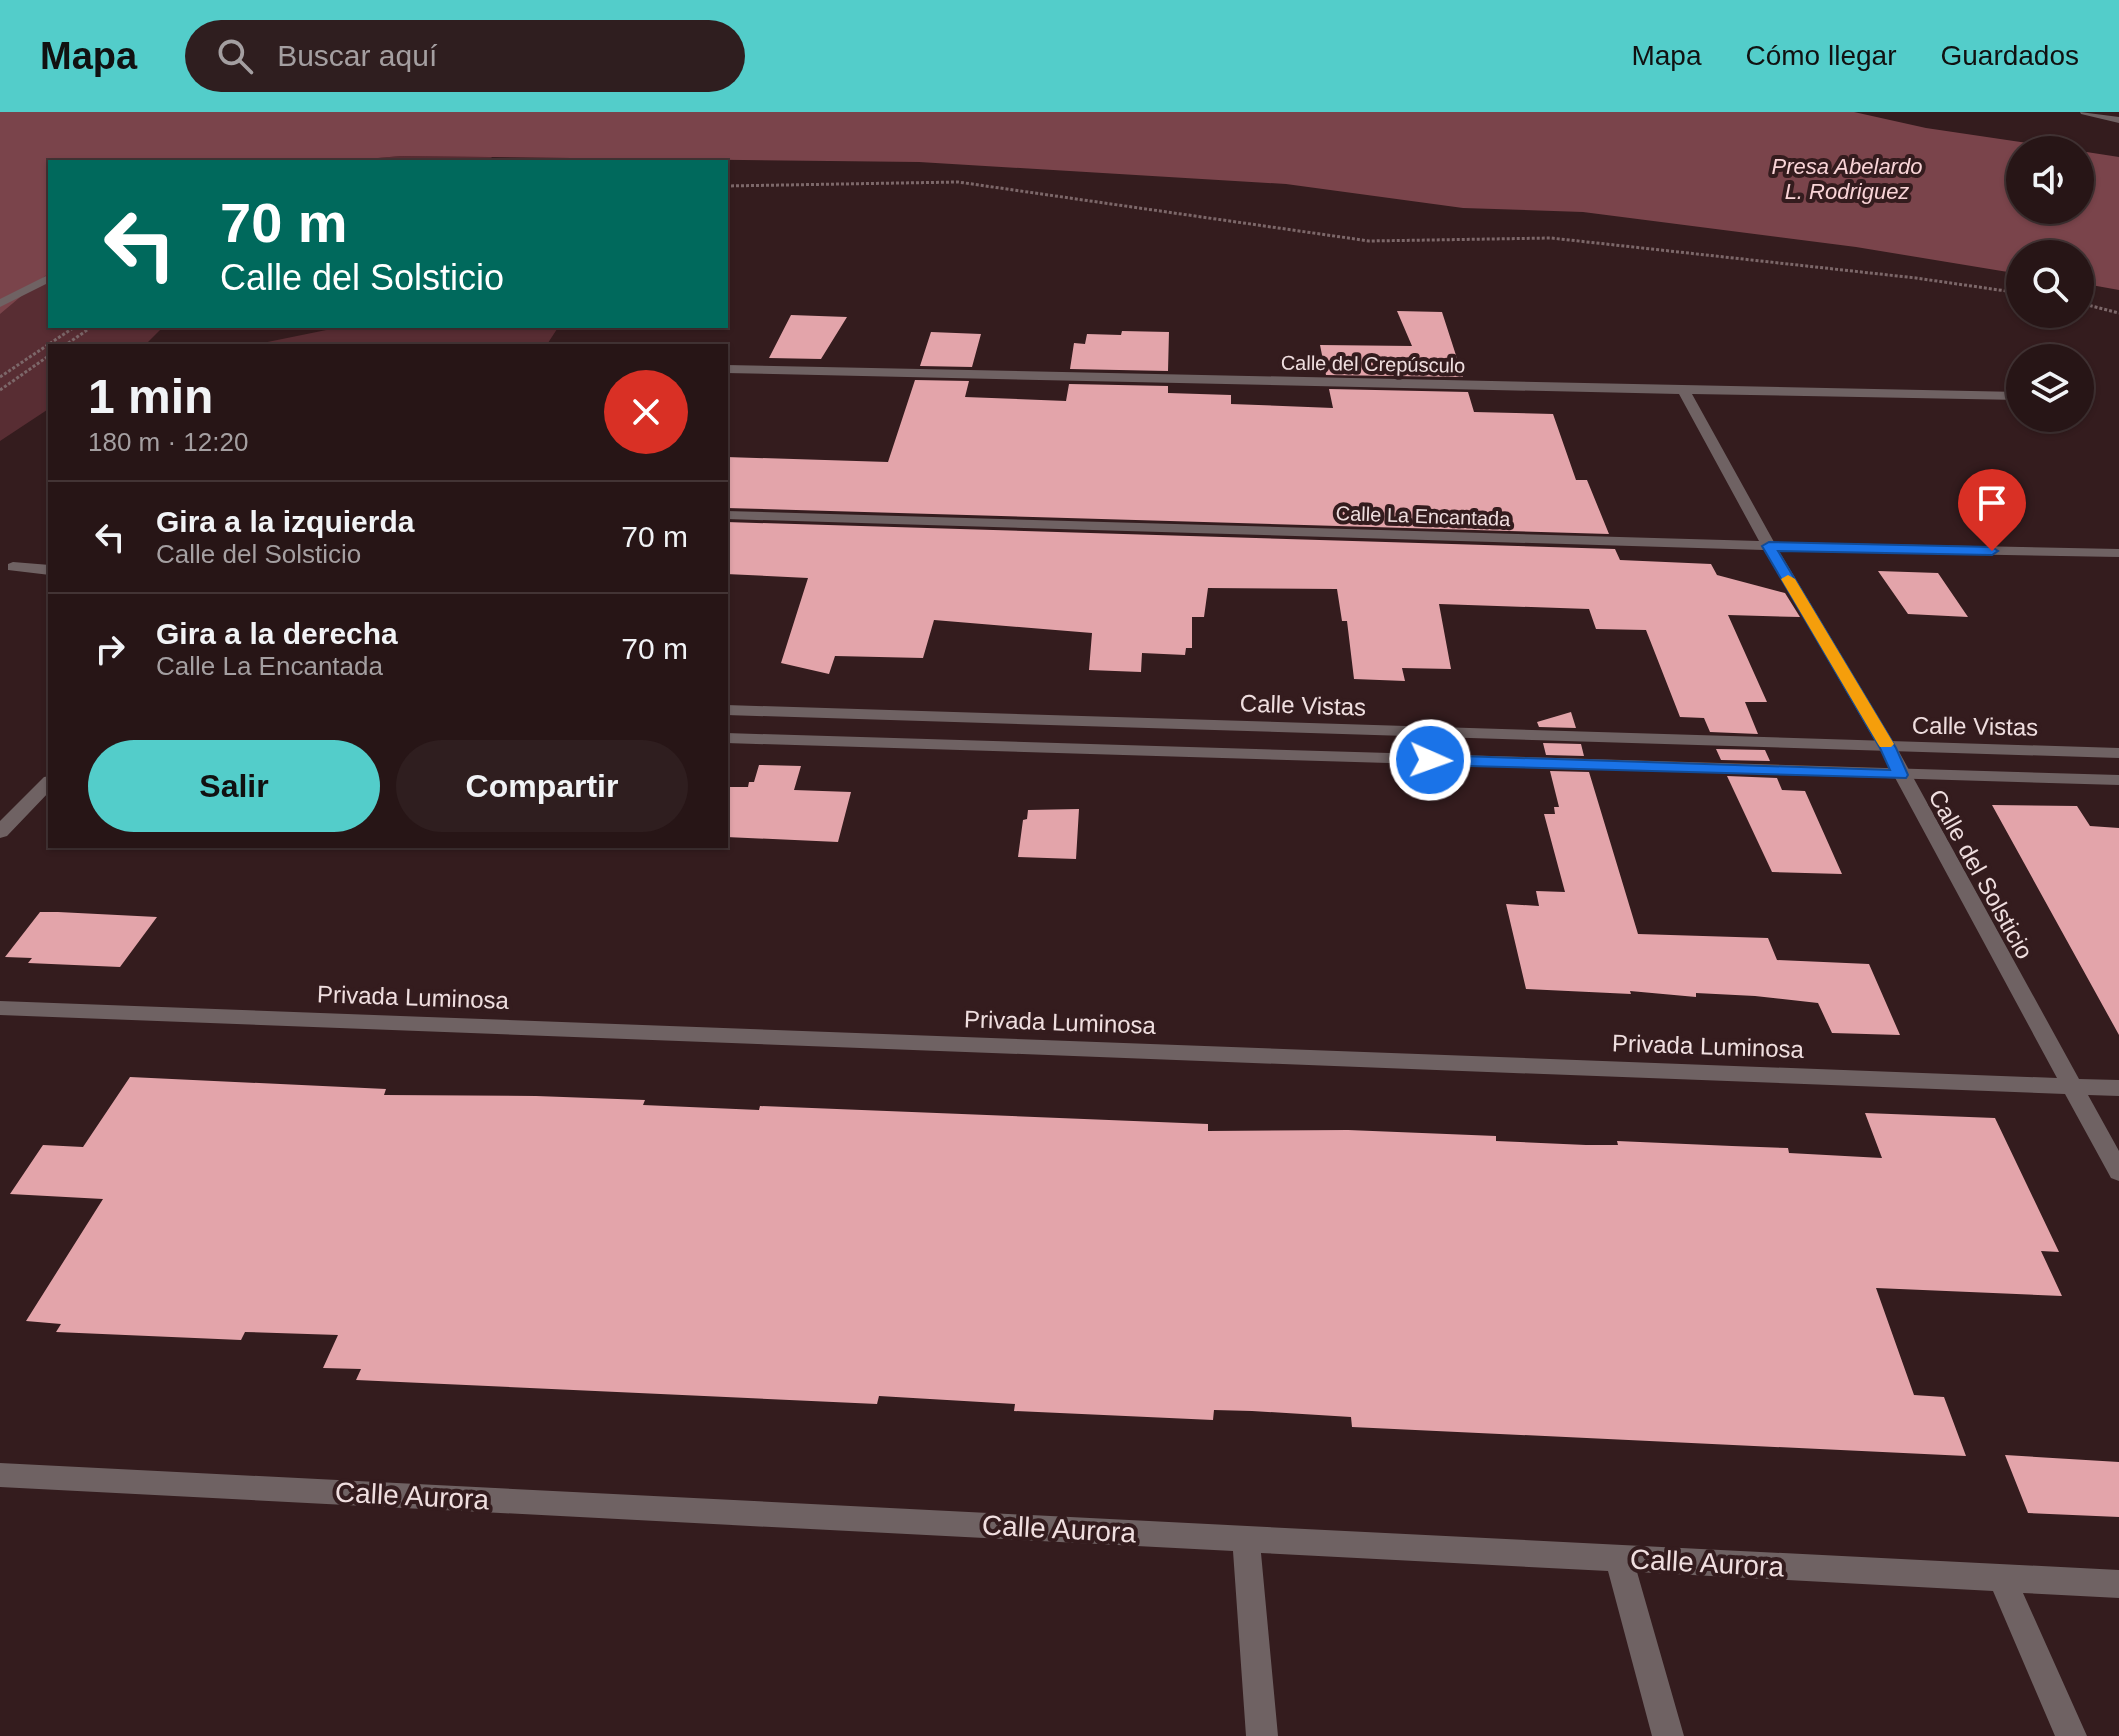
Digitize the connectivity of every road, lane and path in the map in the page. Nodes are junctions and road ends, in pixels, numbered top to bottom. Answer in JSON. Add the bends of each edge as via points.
{"nodes":[{"id":1,"x":2084,"y":112,"type":"edge"},
{"id":2,"x":2119,"y":120,"type":"edge"},
{"id":3,"x":728,"y":186,"type":"edge"},
{"id":4,"x":48,"y":278,"type":"edge"},
{"id":5,"x":2006,"y":291,"type":"edge"},
{"id":6,"x":0,"y":304,"type":"edge"},
{"id":7,"x":2094,"y":307,"type":"edge"},
{"id":8,"x":2119,"y":313,"type":"edge"},
{"id":9,"x":73,"y":328,"type":"edge"},
{"id":10,"x":90,"y":328,"type":"edge"},
{"id":11,"x":49,"y":344,"type":"edge"},
{"id":12,"x":67,"y":344,"type":"edge"},
{"id":13,"x":48,"y":345,"type":"edge"},
{"id":14,"x":48,"y":356,"type":"edge"},
{"id":15,"x":728,"y":369,"type":"edge"},
{"id":16,"x":0,"y":377,"type":"edge"},
{"id":17,"x":1683,"y":389,"type":"junction"},
{"id":18,"x":0,"y":390,"type":"edge"},
{"id":19,"x":2006,"y":396,"type":"edge"},
{"id":20,"x":728,"y":515,"type":"edge"},
{"id":21,"x":1769,"y":546,"type":"junction"},
{"id":22,"x":2119,"y":553,"type":"edge"},
{"id":23,"x":13,"y":567,"type":"dead end"},
{"id":24,"x":48,"y":570,"type":"edge"},
{"id":25,"x":728,"y":710,"type":"edge"},
{"id":26,"x":1270,"y":728,"type":"junction"},
{"id":27,"x":728,"y":738,"type":"edge"},
{"id":28,"x":1888,"y":748,"type":"junction"},
{"id":29,"x":2119,"y":753,"type":"edge"},
{"id":30,"x":1273,"y":755,"type":"junction"},
{"id":31,"x":1900,"y":775,"type":"junction"},
{"id":32,"x":2119,"y":780,"type":"edge"},
{"id":33,"x":48,"y":783,"type":"edge"},
{"id":34,"x":0,"y":832,"type":"edge"},
{"id":35,"x":0,"y":1008,"type":"edge"},
{"id":36,"x":2070,"y":1086,"type":"junction"},
{"id":37,"x":2119,"y":1088,"type":"edge"},
{"id":38,"x":2119,"y":1172,"type":"edge"},
{"id":39,"x":0,"y":1475,"type":"edge"},
{"id":40,"x":1246,"y":1539,"type":"junction"},
{"id":41,"x":1619,"y":1558,"type":"junction"},
{"id":42,"x":2002,"y":1578,"type":"junction"},
{"id":43,"x":2119,"y":1584,"type":"edge"},
{"id":44,"x":1262,"y":1736,"type":"edge"},
{"id":45,"x":1668,"y":1736,"type":"edge"},
{"id":46,"x":2071,"y":1736,"type":"edge"}],
"edges":[{"from":1,"to":2,"type":"street"},
{"from":3,"to":5,"type":"path","via":[[958,182],[1369,241],[1551,238]]},
{"from":4,"to":6,"type":"street"},
{"from":7,"to":8,"type":"path"},
{"from":9,"to":11,"type":"path"},
{"from":10,"to":12,"type":"path"},
{"from":13,"to":16,"type":"path"},
{"from":14,"to":18,"type":"path"},
{"from":15,"to":17,"type":"street","name":"Calle del Crepúsculo"},
{"from":17,"to":19,"type":"street","name":"Calle del Crepúsculo"},
{"from":17,"to":21,"type":"street","name":"Calle del Solsticio"},
{"from":20,"to":21,"type":"street","name":"Calle La Encantada"},
{"from":21,"to":22,"type":"street","name":"Calle La Encantada"},
{"from":21,"to":28,"type":"street","name":"Calle del Solsticio"},
{"from":23,"to":24,"type":"street"},
{"from":25,"to":26,"type":"street","name":"Calle Vistas"},
{"from":26,"to":28,"type":"street","name":"Calle Vistas"},
{"from":26,"to":30,"type":"street"},
{"from":27,"to":30,"type":"street","name":"Calle Vistas"},
{"from":28,"to":29,"type":"street","name":"Calle Vistas"},
{"from":28,"to":31,"type":"street","name":"Calle del Solsticio"},
{"from":30,"to":31,"type":"street","name":"Calle Vistas"},
{"from":31,"to":32,"type":"street","name":"Calle Vistas"},
{"from":31,"to":36,"type":"street","name":"Calle del Solsticio"},
{"from":33,"to":34,"type":"street"},
{"from":35,"to":36,"type":"street","name":"Privada Luminosa"},
{"from":36,"to":37,"type":"street","name":"Privada Luminosa"},
{"from":36,"to":38,"type":"street","name":"Calle del Solsticio"},
{"from":39,"to":40,"type":"street","name":"Calle Aurora"},
{"from":40,"to":41,"type":"street","name":"Calle Aurora"},
{"from":40,"to":44,"type":"street"},
{"from":41,"to":42,"type":"street","name":"Calle Aurora"},
{"from":41,"to":45,"type":"street"},
{"from":42,"to":43,"type":"street","name":"Calle Aurora"},
{"from":42,"to":46,"type":"street"}]}
